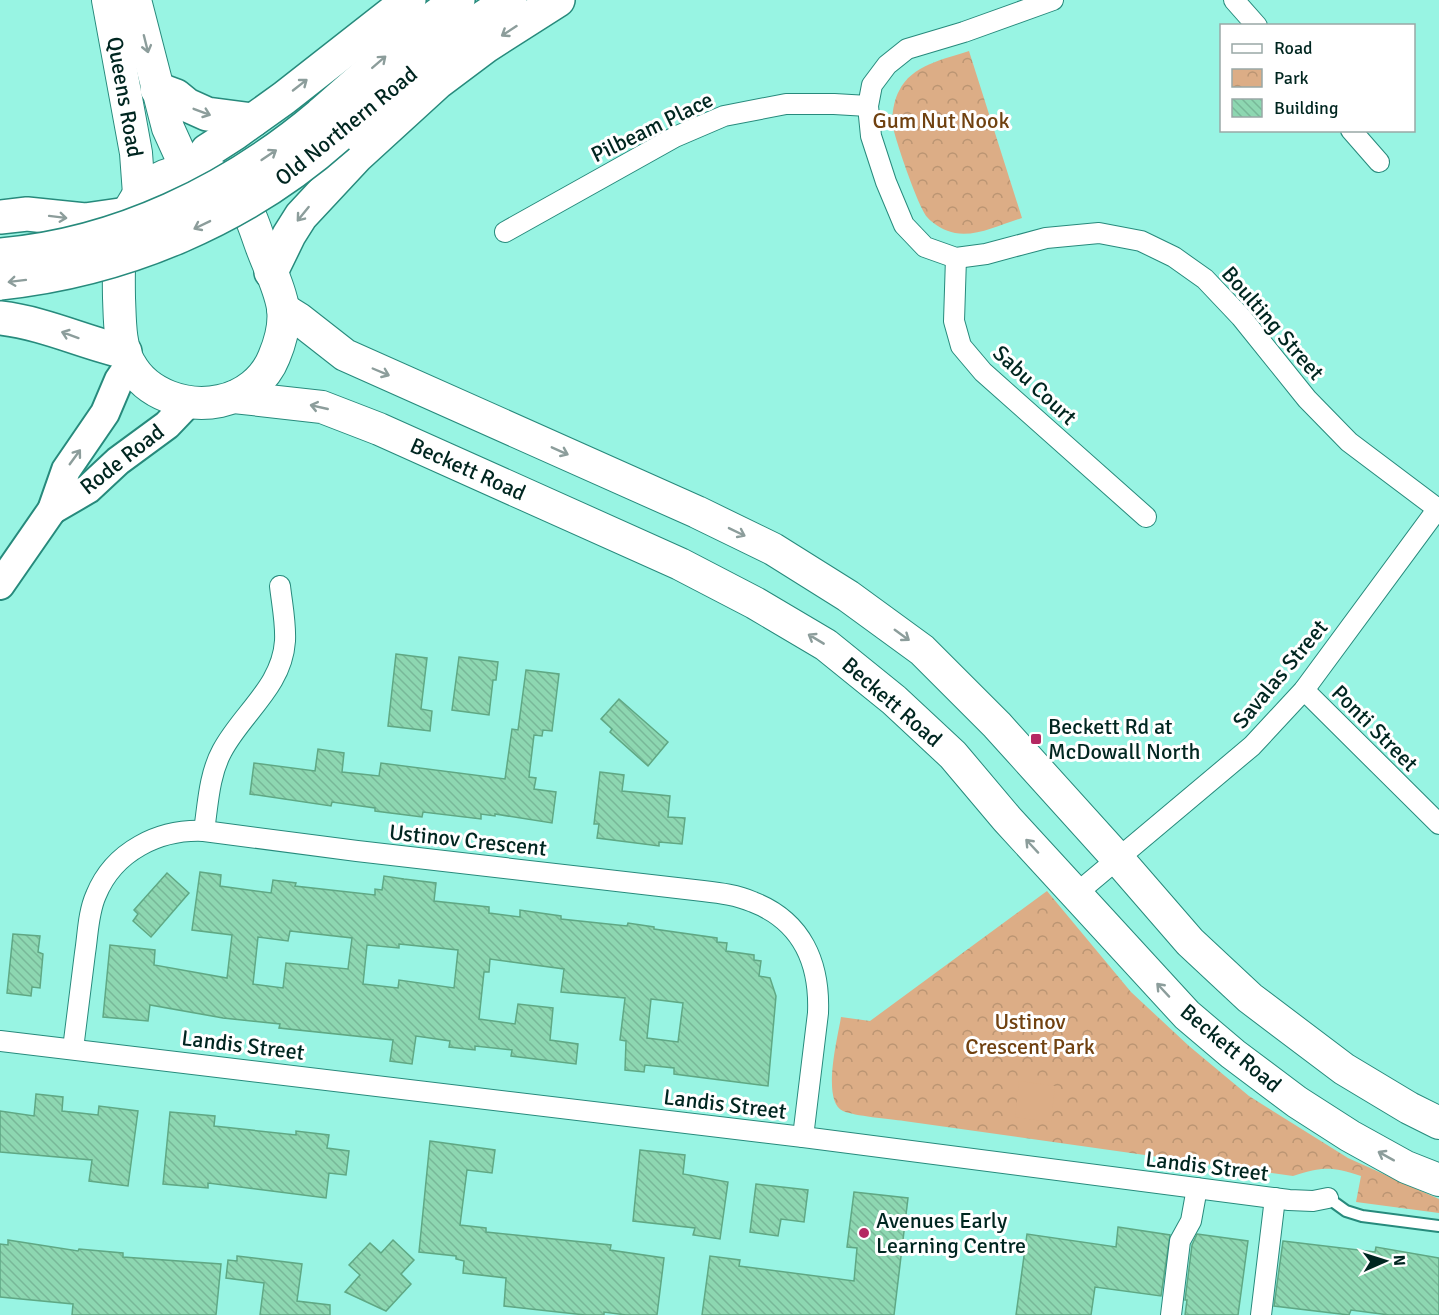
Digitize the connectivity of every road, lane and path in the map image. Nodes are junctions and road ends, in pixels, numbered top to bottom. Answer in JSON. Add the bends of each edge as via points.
{"nodes":[{"id":1,"x":108,"y":0,"type":"edge"},
{"id":2,"x":135,"y":0,"type":"edge"},
{"id":3,"x":410,"y":0,"type":"edge"},
{"id":4,"x":458,"y":0,"type":"edge"},
{"id":5,"x":510,"y":0,"type":"edge"},
{"id":6,"x":558,"y":0,"type":"edge"},
{"id":7,"x":1053,"y":0,"type":"edge"},
{"id":8,"x":1234,"y":0,"type":"edge"},
{"id":9,"x":1255,"y":24,"type":"edge"},
{"id":10,"x":157,"y":89,"type":"junction"},
{"id":11,"x":868,"y":106,"type":"junction"},
{"id":12,"x":253,"y":120,"type":"junction"},
{"id":13,"x":329,"y":125,"type":"junction"},
{"id":14,"x":1353,"y":132,"type":"edge"},
{"id":15,"x":1379,"y":162,"type":"dead end"},
{"id":16,"x":191,"y":170,"type":"junction"},
{"id":17,"x":133,"y":204,"type":"junction"},
{"id":18,"x":0,"y":217,"type":"edge"},
{"id":19,"x":505,"y":232,"type":"dead end"},
{"id":20,"x":0,"y":255,"type":"edge"},
{"id":21,"x":956,"y":258,"type":"junction"},
{"id":22,"x":271,"y":272,"type":"junction"},
{"id":23,"x":0,"y":283,"type":"edge"},
{"id":24,"x":283,"y":309,"type":"junction"},
{"id":25,"x":0,"y":318,"type":"edge"},
{"id":26,"x":127,"y":358,"type":"junction"},
{"id":27,"x":234,"y":397,"type":"junction"},
{"id":28,"x":188,"y":403,"type":"junction"},
{"id":29,"x":1438,"y":508,"type":"edge"},
{"id":30,"x":52,"y":510,"type":"junction"},
{"id":31,"x":1146,"y":517,"type":"dead end"},
{"id":32,"x":0,"y":585,"type":"edge"},
{"id":33,"x":280,"y":586,"type":"dead end"},
{"id":34,"x":1304,"y":690,"type":"junction"},
{"id":35,"x":1439,"y":824,"type":"edge"},
{"id":36,"x":204,"y":831,"type":"junction"},
{"id":37,"x":1118,"y":859,"type":"junction"},
{"id":38,"x":1077,"y":894,"type":"junction"},
{"id":39,"x":0,"y":1041,"type":"edge"},
{"id":40,"x":74,"y":1050,"type":"junction"},
{"id":41,"x":1439,"y":1123,"type":"edge"},
{"id":42,"x":803,"y":1137,"type":"junction"},
{"id":43,"x":1439,"y":1180,"type":"edge"},
{"id":44,"x":1197,"y":1188,"type":"junction"},
{"id":45,"x":1275,"y":1198,"type":"junction"},
{"id":46,"x":1328,"y":1198,"type":"joint"},
{"id":47,"x":1439,"y":1226,"type":"edge"},
{"id":48,"x":1171,"y":1315,"type":"edge"},
{"id":49,"x":1261,"y":1315,"type":"edge"}],
"edges":[{"from":1,"to":17,"type":"main road","name":"Queens Road","via":[[136,153]]},
{"from":2,"to":10,"type":"main road","name":"Queens Road","one_way":true},
{"from":12,"to":3,"type":"highway","one_way":true},
{"from":13,"to":4,"type":"highway","name":"Old Northern Road","one_way":true,"via":[[416,31]]},
{"from":5,"to":13,"type":"highway","name":"Old Northern Road"},
{"from":6,"to":22,"type":"highway","one_way":true,"via":[[438,82],[357,156],[301,216]]},
{"from":7,"to":11,"type":"street","name":"Boulting Street","via":[[907,49],[887,65],[872,85]]},
{"from":8,"to":9,"type":"street"},
{"from":10,"to":12,"type":"highway","one_way":true,"via":[[207,114]]},
{"from":10,"to":16,"type":"main road","name":"Queens Road","via":[[168,128]]},
{"from":11,"to":19,"type":"street","name":"Pilbeam Place","via":[[786,104],[724,116],[675,137]]},
{"from":11,"to":21,"type":"street","name":"Boulting Street","via":[[871,136],[904,225],[925,247]]},
{"from":12,"to":16,"type":"highway","via":[[207,151]]},
{"from":20,"to":13,"type":"highway","name":"Old Northern Road","one_way":true,"bridge":true,"via":[[88,239],[136,224],[179,206],[247,170],[285,144]]},
{"from":13,"to":23,"type":"highway","name":"Old Northern Road","one_way":true,"bridge":true,"via":[[312,160],[231,211],[183,235],[98,266]]},
{"from":14,"to":15,"type":"street"},
{"from":16,"to":17,"type":"main road","via":[[155,180]]},
{"from":16,"to":22,"type":"main road","via":[[224,180],[241,198]]},
{"from":18,"to":17,"type":"highway","one_way":true,"via":[[27,214],[85,220]]},
{"from":17,"to":26,"type":"main road","via":[[122,232],[119,277]]},
{"from":21,"to":29,"type":"street","name":"Boulting Street","via":[[1046,238],[1099,233],[1141,241],[1174,257],[1205,279],[1307,399],[1350,442]]},
{"from":21,"to":31,"type":"street","name":"Sabu Court","via":[[953,309],[961,346],[983,372]]},
{"from":22,"to":24,"type":"main road"},
{"from":24,"to":27,"type":"main road","via":[[280,339],[269,368],[261,379]]},
{"from":24,"to":37,"type":"main road","one_way":true,"via":[[345,355],[773,549],[848,596],[922,650],[997,725]]},
{"from":26,"to":25,"type":"highway","one_way":true,"via":[[50,328]]},
{"from":26,"to":28,"type":"main road","via":[[140,378],[161,394]]},
{"from":30,"to":26,"type":"main road","name":"Rode Road","one_way":true,"via":[[66,470],[105,413]]},
{"from":27,"to":28,"type":"main road"},
{"from":38,"to":27,"type":"main road","name":"Beckett Road","one_way":true,"via":[[953,755],[894,700],[826,645],[755,603],[680,564],[348,416],[322,407]]},
{"from":28,"to":30,"type":"main road","name":"Rode Road","via":[[88,489]]},
{"from":29,"to":34,"type":"street","name":"Savalas Street"},
{"from":30,"to":32,"type":"main road","name":"Rode Road"},
{"from":33,"to":36,"type":"street","via":[[285,642],[280,667],[267,691],[229,739],[216,765]]},
{"from":34,"to":35,"type":"street","name":"Ponti Street"},
{"from":34,"to":37,"type":"street","name":"Savalas Street","via":[[1252,746]]},
{"from":36,"to":40,"type":"street","name":"Ustinov Crescent","via":[[177,832],[152,839],[124,856],[104,880],[90,916]]},
{"from":36,"to":42,"type":"street","name":"Ustinov Crescent","via":[[703,891],[766,907],[795,931],[817,977],[818,1012]]},
{"from":37,"to":38,"type":"street","name":"Savalas Street"},
{"from":37,"to":41,"type":"main road","via":[[1190,942],[1250,998],[1344,1070]]},
{"from":43,"to":38,"type":"main road","name":"Beckett Road","one_way":true,"via":[[1350,1136],[1233,1054],[1187,1015]]},
{"from":39,"to":40,"type":"street","name":"Landis Street"},
{"from":40,"to":42,"type":"street","name":"Landis Street"},
{"from":42,"to":44,"type":"street","name":"Landis Street"},
{"from":44,"to":45,"type":"street","name":"Landis Street"},
{"from":44,"to":48,"type":"street","via":[[1191,1221],[1180,1241]]},
{"from":45,"to":46,"type":"street","name":"Landis Street","via":[[1303,1202]]},
{"from":45,"to":49,"type":"street"},
{"from":46,"to":47,"type":"lane","name":"Landis Street","via":[[1346,1211],[1362,1216]]}]}
